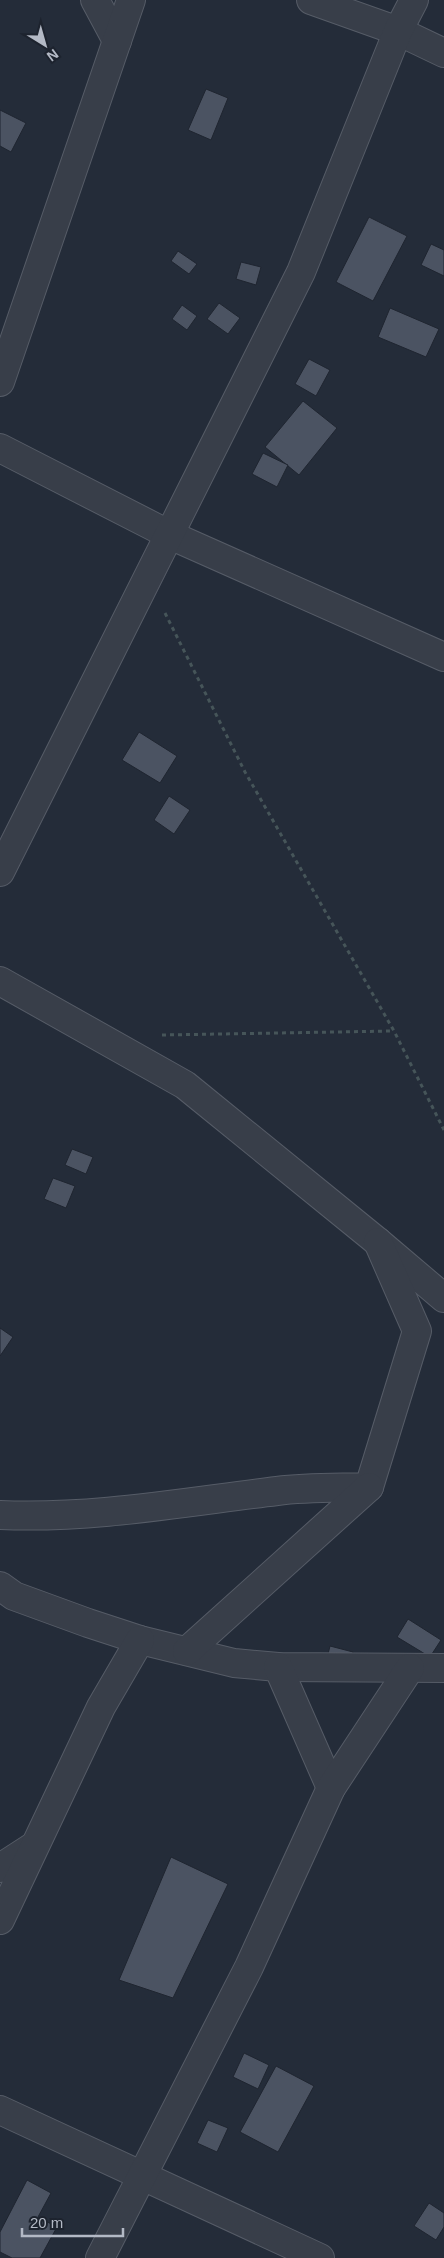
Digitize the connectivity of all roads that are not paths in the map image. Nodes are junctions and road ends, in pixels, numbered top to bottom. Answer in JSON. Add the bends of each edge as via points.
{"nodes":[{"id":1,"x":95,"y":0,"type":"edge"},
{"id":2,"x":131,"y":0,"type":"edge"},
{"id":3,"x":310,"y":0,"type":"edge"},
{"id":4,"x":414,"y":0,"type":"edge"},
{"id":5,"x":398,"y":31,"type":"junction"},
{"id":6,"x":116,"y":41,"type":"junction"},
{"id":7,"x":444,"y":53,"type":"edge"},
{"id":8,"x":0,"y":382,"type":"edge"},
{"id":9,"x":0,"y":448,"type":"edge"},
{"id":10,"x":170,"y":535,"type":"junction"},
{"id":11,"x":444,"y":657,"type":"edge"},
{"id":12,"x":0,"y":872,"type":"edge"},
{"id":13,"x":0,"y":980,"type":"edge"},
{"id":14,"x":378,"y":1242,"type":"junction"},
{"id":15,"x":444,"y":1298,"type":"edge"},
{"id":16,"x":369,"y":1487,"type":"junction"},
{"id":17,"x":0,"y":1514,"type":"edge"},
{"id":18,"x":0,"y":1586,"type":"edge"},
{"id":19,"x":140,"y":1640,"type":"junction"},
{"id":20,"x":187,"y":1651,"type":"junction"},
{"id":21,"x":278,"y":1667,"type":"junction"},
{"id":22,"x":410,"y":1668,"type":"junction"},
{"id":23,"x":444,"y":1668,"type":"edge"},
{"id":24,"x":331,"y":1788,"type":"junction"},
{"id":25,"x":34,"y":1846,"type":"junction"},
{"id":26,"x":0,"y":1868,"type":"edge"},
{"id":27,"x":0,"y":1920,"type":"edge"},
{"id":28,"x":0,"y":2110,"type":"edge"},
{"id":29,"x":143,"y":2174,"type":"junction"},
{"id":30,"x":100,"y":2258,"type":"edge"},
{"id":31,"x":320,"y":2258,"type":"edge"}],
"edges":[{"from":1,"to":6,"type":"street"},
{"from":2,"to":6,"type":"street"},
{"from":3,"to":5,"type":"street"},
{"from":4,"to":5,"type":"street"},
{"from":5,"to":7,"type":"street"},
{"from":5,"to":10,"type":"street","via":[[301,272]]},
{"from":6,"to":8,"type":"street"},
{"from":9,"to":10,"type":"street"},
{"from":10,"to":11,"type":"street"},
{"from":10,"to":12,"type":"street"},
{"from":13,"to":14,"type":"street","via":[[185,1085]]},
{"from":14,"to":15,"type":"street"},
{"from":14,"to":16,"type":"street","via":[[417,1330]]},
{"from":16,"to":17,"type":"street","via":[[280,1491],[125,1511],[28,1516]]},
{"from":16,"to":20,"type":"street"},
{"from":18,"to":19,"type":"street","via":[[14,1596]]},
{"from":19,"to":20,"type":"street"},
{"from":19,"to":25,"type":"street","via":[[102,1707]]},
{"from":20,"to":21,"type":"street","via":[[234,1663]]},
{"from":21,"to":22,"type":"street"},
{"from":21,"to":24,"type":"street"},
{"from":22,"to":23,"type":"street"},
{"from":22,"to":24,"type":"street"},
{"from":24,"to":29,"type":"street","via":[[250,1967]]},
{"from":25,"to":26,"type":"street"},
{"from":25,"to":27,"type":"street"},
{"from":28,"to":29,"type":"street"},
{"from":29,"to":30,"type":"street"},
{"from":29,"to":31,"type":"street"}]}
